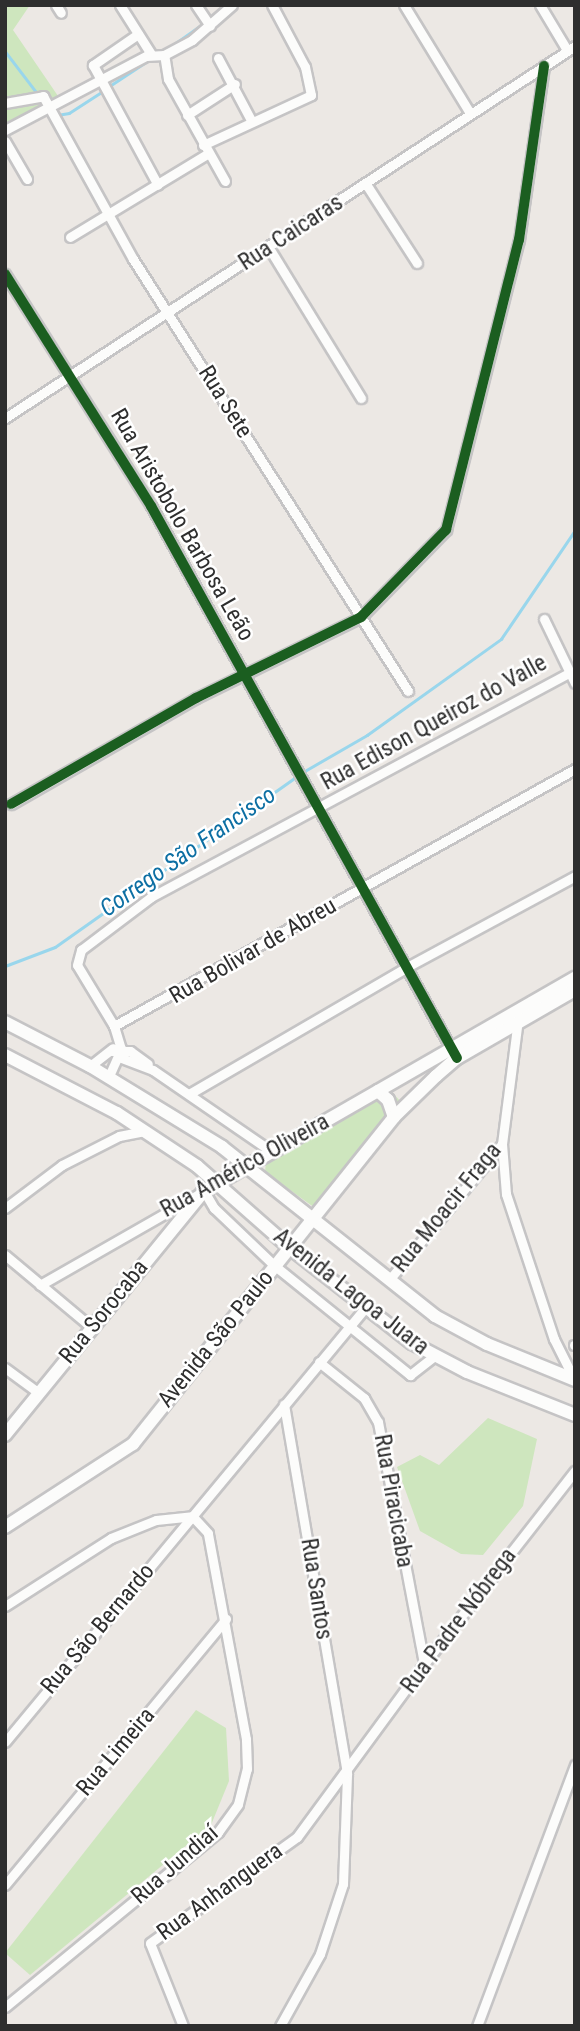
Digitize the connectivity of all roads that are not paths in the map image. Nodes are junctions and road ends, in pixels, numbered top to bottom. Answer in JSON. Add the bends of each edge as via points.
{"nodes":[{"id":1,"x":120,"y":5,"type":"edge"},
{"id":2,"x":196,"y":5,"type":"edge"},
{"id":3,"x":232,"y":5,"type":"edge"},
{"id":4,"x":272,"y":5,"type":"edge"},
{"id":5,"x":404,"y":5,"type":"edge"},
{"id":6,"x":540,"y":5,"type":"edge"},
{"id":7,"x":210,"y":26,"type":"junction"},
{"id":8,"x":138,"y":34,"type":"junction"},
{"id":9,"x":571,"y":48,"type":"edge"},
{"id":10,"x":151,"y":54,"type":"junction"},
{"id":11,"x":164,"y":55,"type":"junction"},
{"id":12,"x":218,"y":58,"type":"dead end"},
{"id":13,"x":544,"y":66,"type":"junction"},
{"id":14,"x":101,"y":80,"type":"junction"},
{"id":15,"x":235,"y":84,"type":"junction"},
{"id":16,"x":5,"y":103,"type":"edge"},
{"id":17,"x":47,"y":110,"type":"junction"},
{"id":18,"x":470,"y":113,"type":"junction"},
{"id":19,"x":187,"y":115,"type":"junction"},
{"id":20,"x":251,"y":122,"type":"junction"},
{"id":21,"x":5,"y":130,"type":"edge"},
{"id":22,"x":5,"y":141,"type":"edge"},
{"id":23,"x":205,"y":150,"type":"junction"},
{"id":24,"x":27,"y":179,"type":"dead end"},
{"id":25,"x":225,"y":181,"type":"dead end"},
{"id":26,"x":366,"y":184,"type":"junction"},
{"id":27,"x":158,"y":185,"type":"junction"},
{"id":28,"x":109,"y":214,"type":"junction"},
{"id":29,"x":70,"y":237,"type":"dead end"},
{"id":30,"x":269,"y":248,"type":"junction"},
{"id":31,"x":417,"y":263,"type":"dead end"},
{"id":32,"x":5,"y":274,"type":"edge"},
{"id":33,"x":168,"y":312,"type":"junction"},
{"id":34,"x":70,"y":375,"type":"junction"},
{"id":35,"x":361,"y":398,"type":"dead end"},
{"id":36,"x":5,"y":418,"type":"edge"},
{"id":37,"x":361,"y":617,"type":"junction"},
{"id":38,"x":544,"y":620,"type":"dead end"},
{"id":39,"x":569,"y":673,"type":"junction"},
{"id":40,"x":246,"y":676,"type":"junction"},
{"id":41,"x":575,"y":683,"type":"edge"},
{"id":42,"x":408,"y":691,"type":"dead end"},
{"id":43,"x":575,"y":769,"type":"edge"},
{"id":44,"x":10,"y":804,"type":"dead end"},
{"id":45,"x":318,"y":810,"type":"junction"},
{"id":46,"x":575,"y":876,"type":"edge"},
{"id":47,"x":364,"y":888,"type":"junction"},
{"id":48,"x":407,"y":967,"type":"junction"},
{"id":49,"x":575,"y":978,"type":"edge"},
{"id":50,"x":575,"y":990,"type":"edge"},
{"id":51,"x":517,"y":1017,"type":"junction"},
{"id":52,"x":5,"y":1022,"type":"edge"},
{"id":53,"x":114,"y":1028,"type":"junction"},
{"id":54,"x":449,"y":1046,"type":"junction"},
{"id":55,"x":117,"y":1053,"type":"junction"},
{"id":56,"x":5,"y":1055,"type":"edge"},
{"id":57,"x":457,"y":1058,"type":"junction"},
{"id":58,"x":90,"y":1066,"type":"junction"},
{"id":59,"x":109,"y":1076,"type":"junction"},
{"id":60,"x":378,"y":1091,"type":"junction"},
{"id":61,"x":189,"y":1094,"type":"junction"},
{"id":62,"x":394,"y":1117,"type":"junction"},
{"id":63,"x":145,"y":1131,"type":"junction"},
{"id":64,"x":502,"y":1144,"type":"junction"},
{"id":65,"x":271,"y":1152,"type":"junction"},
{"id":66,"x":246,"y":1166,"type":"junction"},
{"id":67,"x":218,"y":1182,"type":"junction"},
{"id":68,"x":204,"y":1191,"type":"junction"},
{"id":69,"x":5,"y":1208,"type":"edge"},
{"id":70,"x":312,"y":1217,"type":"junction"},
{"id":71,"x":289,"y":1247,"type":"junction"},
{"id":72,"x":5,"y":1255,"type":"edge"},
{"id":73,"x":275,"y":1266,"type":"junction"},
{"id":74,"x":389,"y":1280,"type":"junction"},
{"id":75,"x":40,"y":1285,"type":"junction"},
{"id":76,"x":365,"y":1308,"type":"junction"},
{"id":77,"x":350,"y":1325,"type":"junction"},
{"id":78,"x":91,"y":1327,"type":"junction"},
{"id":79,"x":434,"y":1356,"type":"junction"},
{"id":80,"x":319,"y":1362,"type":"junction"},
{"id":81,"x":5,"y":1368,"type":"edge"},
{"id":82,"x":575,"y":1380,"type":"edge"},
{"id":83,"x":39,"y":1393,"type":"junction"},
{"id":84,"x":284,"y":1404,"type":"junction"},
{"id":85,"x":575,"y":1415,"type":"edge"},
{"id":86,"x":5,"y":1435,"type":"edge"},
{"id":87,"x":575,"y":1471,"type":"edge"},
{"id":88,"x":192,"y":1516,"type":"junction"},
{"id":89,"x":5,"y":1527,"type":"edge"},
{"id":90,"x":5,"y":1605,"type":"edge"},
{"id":91,"x":226,"y":1619,"type":"junction"},
{"id":92,"x":424,"y":1664,"type":"junction"},
{"id":93,"x":5,"y":1742,"type":"edge"},
{"id":94,"x":575,"y":1765,"type":"edge"},
{"id":95,"x":347,"y":1773,"type":"junction"},
{"id":96,"x":5,"y":1885,"type":"edge"},
{"id":97,"x":5,"y":2007,"type":"edge"},
{"id":98,"x":183,"y":2026,"type":"edge"},
{"id":99,"x":279,"y":2026,"type":"edge"},
{"id":100,"x":477,"y":2026,"type":"edge"}],
"edges":[{"from":1,"to":8,"type":"street"},
{"from":2,"to":7,"type":"street"},
{"from":3,"to":7,"type":"street"},
{"from":4,"to":20,"type":"street","via":[[312,93]]},
{"from":5,"to":18,"type":"street"},
{"from":6,"to":9,"type":"street"},
{"from":7,"to":11,"type":"street"},
{"from":8,"to":10,"type":"street"},
{"from":8,"to":14,"type":"street","via":[[93,62]]},
{"from":9,"to":13,"type":"street","name":"Rua Caicaras"},
{"from":10,"to":11,"type":"street"},
{"from":10,"to":14,"type":"street"},
{"from":11,"to":19,"type":"street","via":[[168,79]]},
{"from":12,"to":15,"type":"street"},
{"from":13,"to":18,"type":"street","name":"Rua Caicaras"},
{"from":13,"to":37,"type":"street","via":[[519,240],[449,524]]},
{"from":14,"to":17,"type":"street"},
{"from":14,"to":27,"type":"street"},
{"from":15,"to":19,"type":"street"},
{"from":15,"to":20,"type":"street"},
{"from":16,"to":17,"type":"street","via":[[40,94]]},
{"from":17,"to":21,"type":"street"},
{"from":17,"to":28,"type":"street","name":"Rua Sete"},
{"from":18,"to":26,"type":"street","name":"Rua Caicaras"},
{"from":19,"to":23,"type":"street"},
{"from":20,"to":23,"type":"street"},
{"from":22,"to":24,"type":"street"},
{"from":23,"to":25,"type":"street"},
{"from":23,"to":27,"type":"street"},
{"from":26,"to":30,"type":"street","name":"Rua Caicaras"},
{"from":26,"to":31,"type":"street"},
{"from":27,"to":28,"type":"street"},
{"from":28,"to":29,"type":"street"},
{"from":28,"to":33,"type":"street","name":"Rua Sete"},
{"from":30,"to":33,"type":"street","name":"Rua Caicaras"},
{"from":30,"to":35,"type":"street"},
{"from":32,"to":34,"type":"street","name":"Rua Aristobolo Barbosa Leão"},
{"from":33,"to":34,"type":"street","name":"Rua Caicaras"},
{"from":33,"to":37,"type":"street","name":"Rua Sete"},
{"from":34,"to":36,"type":"street","name":"Rua Caicaras"},
{"from":34,"to":40,"type":"street","name":"Rua Aristobolo Barbosa Leão","via":[[158,517]]},
{"from":37,"to":40,"type":"street"},
{"from":37,"to":42,"type":"street","name":"Rua Sete"},
{"from":38,"to":39,"type":"street"},
{"from":39,"to":41,"type":"street"},
{"from":39,"to":45,"type":"street","name":"Rua Edison Queiroz do Valle"},
{"from":40,"to":44,"type":"street","via":[[196,698]]},
{"from":40,"to":45,"type":"street","name":"Rua Aristobolo Barbosa Leão"},
{"from":43,"to":47,"type":"street","name":"Rua Bolivar de Abreu"},
{"from":45,"to":47,"type":"street","name":"Rua Aristobolo Barbosa Leão"},
{"from":45,"to":53,"type":"street","name":"Rua Edison Queiroz do Valle","via":[[151,897],[81,950],[77,965]]},
{"from":46,"to":48,"type":"street"},
{"from":47,"to":48,"type":"street","name":"Rua Aristobolo Barbosa Leão"},
{"from":47,"to":53,"type":"street","name":"Rua Bolivar de Abreu"},
{"from":48,"to":54,"type":"street","name":"Rua Aristobolo Barbosa Leão"},
{"from":48,"to":61,"type":"street"},
{"from":49,"to":51,"type":"street"},
{"from":50,"to":51,"type":"street"},
{"from":51,"to":54,"type":"street","name":"Rua Américo Oliveira"},
{"from":51,"to":57,"type":"street","name":"Avenida São Paulo"},
{"from":51,"to":64,"type":"street","name":"Rua Moacir Fraga"},
{"from":52,"to":58,"type":"street","name":"Avenida Lagoa Juara"},
{"from":53,"to":55,"type":"street"},
{"from":54,"to":57,"type":"street","name":"Rua Aristobolo Barbosa Leão"},
{"from":54,"to":60,"type":"street","name":"Rua Américo Oliveira"},
{"from":55,"to":58,"type":"street"},
{"from":55,"to":59,"type":"street"},
{"from":55,"to":61,"type":"street"},
{"from":56,"to":63,"type":"street","name":"Avenida Lagoa Juara"},
{"from":57,"to":62,"type":"street","name":"Avenida São Paulo"},
{"from":58,"to":59,"type":"street","name":"Avenida Lagoa Juara"},
{"from":59,"to":66,"type":"street","name":"Avenida Lagoa Juara","via":[[178,1117]]},
{"from":60,"to":62,"type":"street","via":[[388,1100]]},
{"from":60,"to":65,"type":"street","name":"Rua Américo Oliveira"},
{"from":61,"to":65,"type":"street"},
{"from":62,"to":70,"type":"street","name":"Avenida São Paulo"},
{"from":63,"to":67,"type":"street","name":"Avenida Lagoa Juara"},
{"from":63,"to":69,"type":"street","via":[[119,1136],[62,1165]]},
{"from":64,"to":74,"type":"street","name":"Rua Moacir Fraga"},
{"from":64,"to":82,"type":"street","via":[[506,1194],[550,1323]]},
{"from":65,"to":66,"type":"street","name":"Rua Américo Oliveira"},
{"from":66,"to":67,"type":"street","name":"Rua Américo Oliveira"},
{"from":66,"to":70,"type":"street","name":"Avenida Lagoa Juara"},
{"from":67,"to":68,"type":"street","name":"Rua Américo Oliveira"},
{"from":67,"to":71,"type":"street","name":"Avenida Lagoa Juara"},
{"from":68,"to":73,"type":"street","via":[[214,1208]]},
{"from":68,"to":75,"type":"street","name":"Rua Américo Oliveira"},
{"from":68,"to":78,"type":"street","name":"Rua Sorocaba"},
{"from":70,"to":71,"type":"street","name":"Avenida São Paulo"},
{"from":70,"to":74,"type":"street","name":"Avenida Lagoa Juara"},
{"from":71,"to":73,"type":"street","name":"Avenida São Paulo"},
{"from":71,"to":76,"type":"street","name":"Avenida Lagoa Juara"},
{"from":72,"to":75,"type":"street"},
{"from":73,"to":77,"type":"street"},
{"from":73,"to":89,"type":"street","name":"Avenida São Paulo","via":[[132,1444]]},
{"from":74,"to":82,"type":"street","name":"Avenida Lagoa Juara","via":[[460,1331]]},
{"from":75,"to":78,"type":"street"},
{"from":76,"to":77,"type":"street"},
{"from":76,"to":79,"type":"street","name":"Avenida Lagoa Juara"},
{"from":77,"to":79,"type":"street","via":[[410,1374]]},
{"from":77,"to":80,"type":"street"},
{"from":78,"to":83,"type":"street","name":"Rua Sorocaba"},
{"from":79,"to":85,"type":"street","name":"Avenida Lagoa Juara"},
{"from":80,"to":84,"type":"street"},
{"from":80,"to":92,"type":"street","name":"Rua Piracicaba","via":[[364,1398],[379,1422]]},
{"from":81,"to":83,"type":"street"},
{"from":83,"to":86,"type":"street","name":"Rua Sorocaba"},
{"from":84,"to":88,"type":"street"},
{"from":84,"to":95,"type":"street","name":"Rua Santos"},
{"from":87,"to":92,"type":"street","name":"Rua Padre Nóbrega"},
{"from":88,"to":90,"type":"street","via":[[156,1520],[111,1538]]},
{"from":88,"to":91,"type":"street","name":"Rua Jundiaí","via":[[208,1532]]},
{"from":88,"to":93,"type":"street","name":"Rua São Bernardo"},
{"from":91,"to":96,"type":"street","name":"Rua Limeira"},
{"from":91,"to":97,"type":"street","name":"Rua Jundiaí","via":[[246,1739],[247,1769],[238,1804],[218,1832]]},
{"from":92,"to":95,"type":"street","name":"Rua Padre Nóbrega"},
{"from":94,"to":100,"type":"street"},
{"from":95,"to":98,"type":"street","name":"Rua Anhanguera","via":[[297,1837],[150,1943]]},
{"from":95,"to":99,"type":"street","name":"Rua Santos","via":[[343,1884],[320,1954]]}]}
